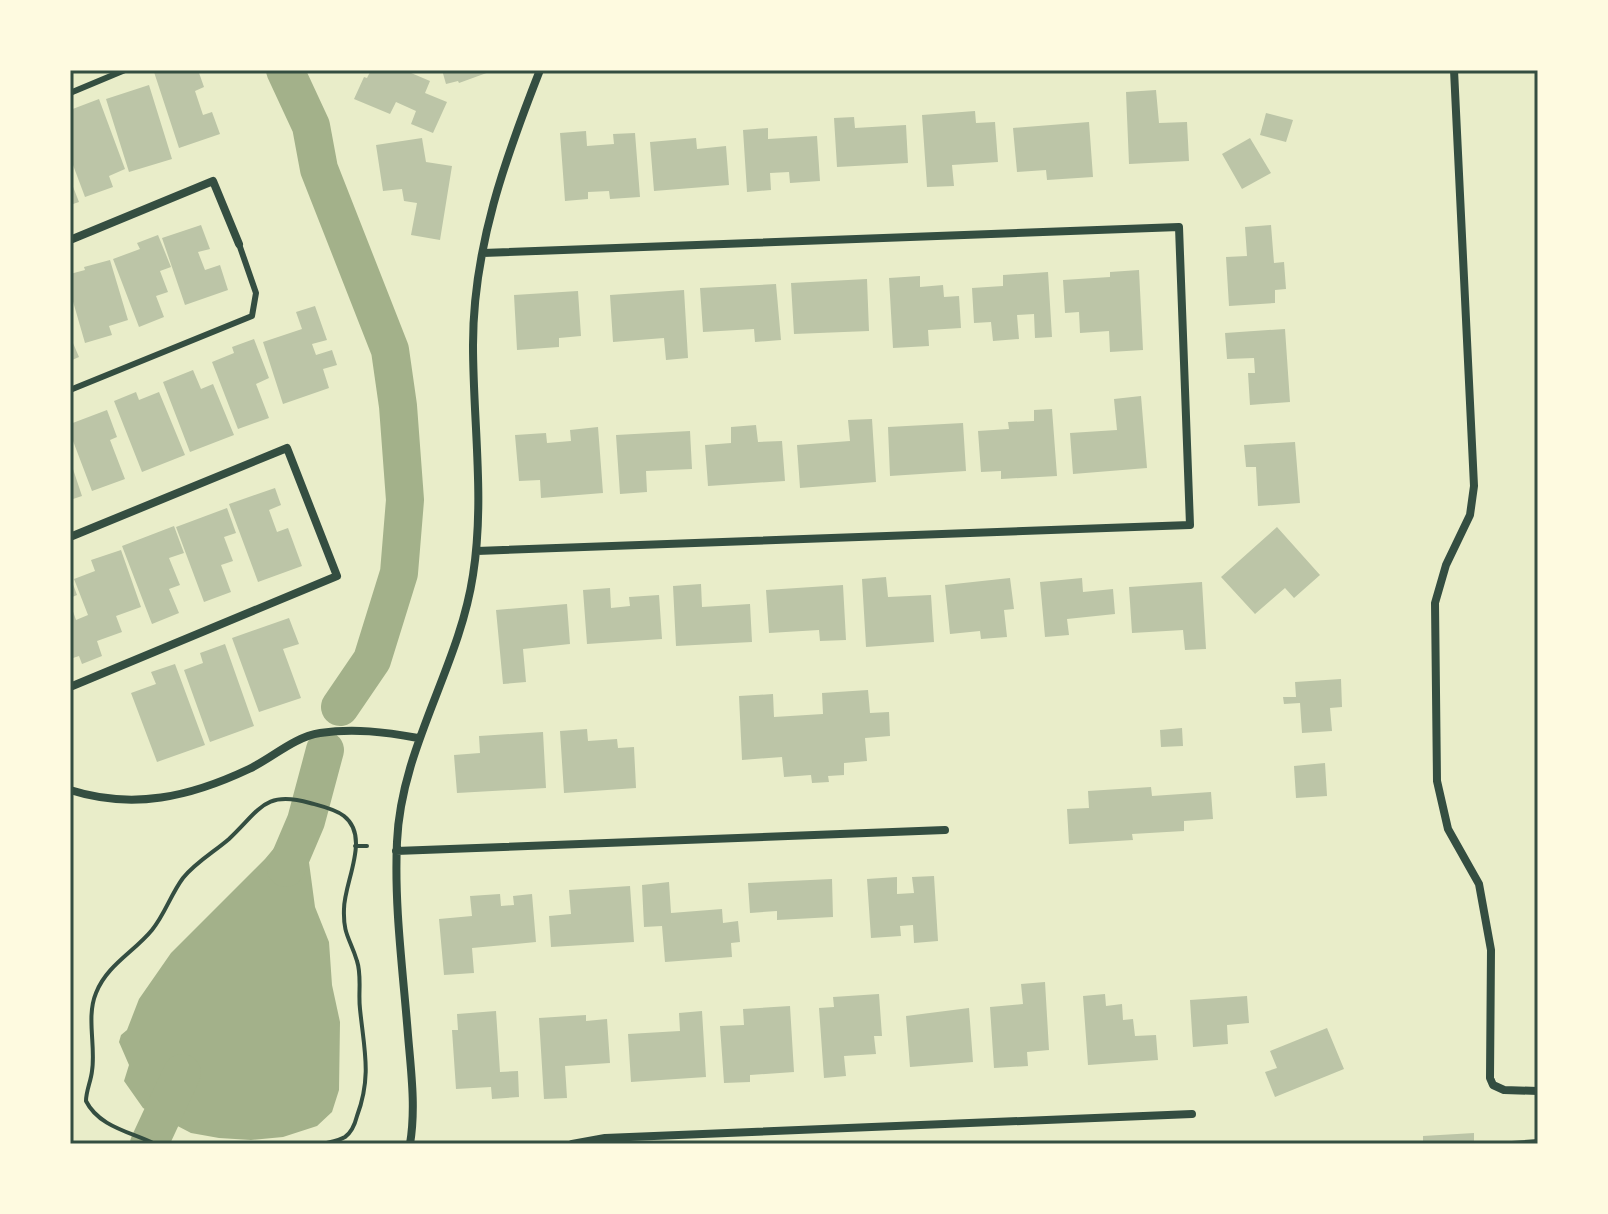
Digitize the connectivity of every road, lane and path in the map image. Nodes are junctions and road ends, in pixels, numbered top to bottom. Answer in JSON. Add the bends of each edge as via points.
{"nodes":[{"id":1,"x":125,"y":70,"type":"edge"},
{"id":2,"x":540,"y":70,"type":"edge"},
{"id":3,"x":1454,"y":70,"type":"edge"},
{"id":4,"x":70,"y":93,"type":"edge"},
{"id":5,"x":70,"y":240,"type":"edge"},
{"id":6,"x":239,"y":244,"type":"joint"},
{"id":7,"x":483,"y":253,"type":"junction"},
{"id":8,"x":70,"y":390,"type":"edge"},
{"id":9,"x":70,"y":537,"type":"edge"},
{"id":10,"x":477,"y":551,"type":"junction"},
{"id":11,"x":70,"y":687,"type":"edge"},
{"id":12,"x":418,"y":738,"type":"junction"},
{"id":13,"x":70,"y":790,"type":"edge"},
{"id":14,"x":945,"y":830,"type":"dead end"},
{"id":15,"x":355,"y":846,"type":"junction"},
{"id":16,"x":367,"y":846,"type":"dead end"},
{"id":17,"x":396,"y":851,"type":"junction"},
{"id":18,"x":1538,"y":1091,"type":"edge"},
{"id":19,"x":1192,"y":1114,"type":"dead end"},
{"id":20,"x":1538,"y":1142,"type":"edge"},
{"id":21,"x":155,"y":1144,"type":"edge"},
{"id":22,"x":322,"y":1144,"type":"edge"},
{"id":23,"x":410,"y":1144,"type":"edge"},
{"id":24,"x":572,"y":1144,"type":"edge"},
{"id":25,"x":1512,"y":1144,"type":"edge"}],
"edges":[{"from":1,"to":4,"type":"lane"},
{"from":2,"to":7,"type":"street","via":[[509,149]]},
{"from":3,"to":18,"type":"street","via":[[1474,486],[1470,515],[1435,603],[1437,781],[1448,829],[1479,884],[1491,950],[1490,1078],[1504,1090]]},
{"from":5,"to":6,"type":"street","via":[[213,181]]},
{"from":6,"to":8,"type":"lane","via":[[256,293],[252,316]]},
{"from":7,"to":10,"type":"street","via":[[473,345]]},
{"from":7,"to":10,"type":"street","via":[[1179,227],[1190,525]]},
{"from":9,"to":11,"type":"street","via":[[287,448],[337,576]]},
{"from":10,"to":12,"type":"street","via":[[465,611]]},
{"from":12,"to":13,"type":"street","via":[[373,730],[318,733],[249,769],[189,792],[139,802]]},
{"from":12,"to":17,"type":"street","via":[[398,811]]},
{"from":14,"to":17,"type":"street"},
{"from":15,"to":16,"type":"path"},
{"from":15,"to":21,"type":"path","via":[[344,816],[296,799],[271,800],[193,867],[152,930],[111,968],[96,993],[93,1069],[86,1101],[106,1122]]},
{"from":15,"to":22,"type":"path","via":[[344,929],[358,964],[366,1078],[352,1130]]},
{"from":17,"to":23,"type":"street","via":[[412,1083]]},
{"from":19,"to":24,"type":"street","via":[[605,1138]]},
{"from":20,"to":25,"type":"lane"}]}
